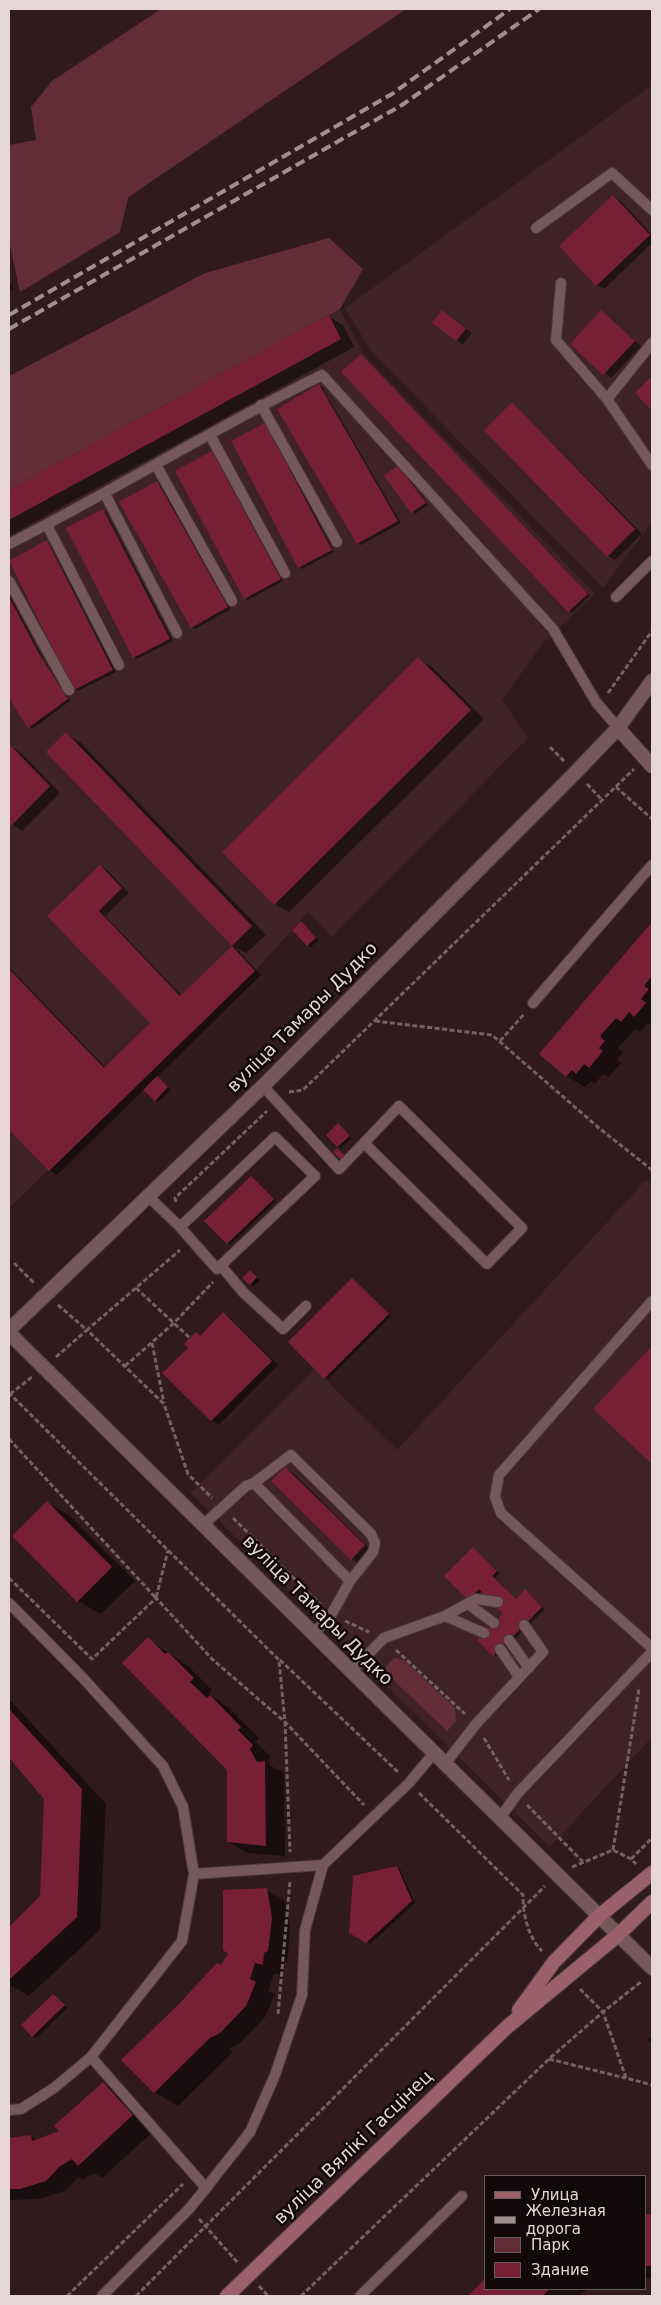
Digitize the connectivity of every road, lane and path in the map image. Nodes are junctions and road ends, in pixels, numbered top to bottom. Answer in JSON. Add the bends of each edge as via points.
{"nodes":[{"id":1,"x":652,"y":210,"type":"edge"},
{"id":2,"x":536,"y":228,"type":"dead end"},
{"id":3,"x":561,"y":283,"type":"dead end"},
{"id":4,"x":652,"y":343,"type":"edge"},
{"id":5,"x":607,"y":399,"type":"junction"},
{"id":6,"x":261,"y":405,"type":"junction"},
{"id":7,"x":210,"y":435,"type":"junction"},
{"id":8,"x":156,"y":465,"type":"junction"},
{"id":9,"x":652,"y":465,"type":"edge"},
{"id":10,"x":105,"y":494,"type":"junction"},
{"id":11,"x":47,"y":525,"type":"junction"},
{"id":12,"x":337,"y":542,"type":"dead end"},
{"id":13,"x":9,"y":544,"type":"edge"},
{"id":14,"x":652,"y":561,"type":"edge"},
{"id":15,"x":285,"y":573,"type":"dead end"},
{"id":16,"x":9,"y":581,"type":"edge"},
{"id":17,"x":616,"y":597,"type":"dead end"},
{"id":18,"x":232,"y":600,"type":"dead end"},
{"id":19,"x":652,"y":630,"type":"edge"},
{"id":20,"x":177,"y":633,"type":"dead end"},
{"id":21,"x":119,"y":665,"type":"dead end"},
{"id":22,"x":652,"y":681,"type":"edge"},
{"id":23,"x":70,"y":690,"type":"dead end"},
{"id":24,"x":596,"y":702,"type":"junction"},
{"id":25,"x":618,"y":728,"type":"junction"},
{"id":26,"x":648,"y":763,"type":"edge"},
{"id":27,"x":616,"y":787,"type":"junction"},
{"id":28,"x":652,"y":819,"type":"edge"},
{"id":29,"x":652,"y":864,"type":"edge"},
{"id":30,"x":533,"y":1003,"type":"joint"},
{"id":31,"x":375,"y":1021,"type":"junction"},
{"id":32,"x":500,"y":1041,"type":"junction"},
{"id":33,"x":263,"y":1086,"type":"junction"},
{"id":34,"x":277,"y":1102,"type":"junction"},
{"id":35,"x":364,"y":1143,"type":"junction"},
{"id":36,"x":652,"y":1170,"type":"edge"},
{"id":37,"x":146,"y":1196,"type":"junction"},
{"id":38,"x":182,"y":1225,"type":"junction"},
{"id":39,"x":192,"y":1240,"type":"junction"},
{"id":40,"x":219,"y":1268,"type":"junction"},
{"id":41,"x":136,"y":1288,"type":"junction"},
{"id":42,"x":652,"y":1301,"type":"edge"},
{"id":43,"x":306,"y":1306,"type":"dead end"},
{"id":44,"x":174,"y":1323,"type":"junction"},
{"id":45,"x":87,"y":1330,"type":"junction"},
{"id":46,"x":9,"y":1331,"type":"edge"},
{"id":47,"x":190,"y":1338,"type":"dead end"},
{"id":48,"x":152,"y":1343,"type":"junction"},
{"id":49,"x":125,"y":1366,"type":"junction"},
{"id":50,"x":43,"y":1368,"type":"junction"},
{"id":51,"x":10,"y":1395,"type":"edge"},
{"id":52,"x":164,"y":1404,"type":"junction"},
{"id":53,"x":9,"y":1440,"type":"edge"},
{"id":54,"x":254,"y":1483,"type":"junction"},
{"id":55,"x":222,"y":1507,"type":"junction"},
{"id":56,"x":203,"y":1525,"type":"junction"},
{"id":57,"x":168,"y":1550,"type":"junction"},
{"id":58,"x":9,"y":1578,"type":"edge"},
{"id":59,"x":350,"y":1581,"type":"junction"},
{"id":60,"x":156,"y":1598,"type":"junction"},
{"id":61,"x":498,"y":1602,"type":"dead end"},
{"id":62,"x":9,"y":1603,"type":"edge"},
{"id":63,"x":468,"y":1604,"type":"junction"},
{"id":64,"x":330,"y":1615,"type":"junction"},
{"id":65,"x":446,"y":1616,"type":"junction"},
{"id":66,"x":494,"y":1623,"type":"dead end"},
{"id":67,"x":524,"y":1625,"type":"dead end"},
{"id":68,"x":484,"y":1633,"type":"dead end"},
{"id":69,"x":313,"y":1634,"type":"junction"},
{"id":70,"x":384,"y":1638,"type":"junction"},
{"id":71,"x":509,"y":1640,"type":"dead end"},
{"id":72,"x":500,"y":1649,"type":"dead end"},
{"id":73,"x":652,"y":1650,"type":"edge"},
{"id":74,"x":529,"y":1668,"type":"junction"},
{"id":75,"x":351,"y":1672,"type":"junction"},
{"id":76,"x":519,"y":1677,"type":"junction"},
{"id":77,"x":639,"y":1689,"type":"dead end"},
{"id":78,"x":285,"y":1722,"type":"junction"},
{"id":79,"x":476,"y":1724,"type":"junction"},
{"id":80,"x":434,"y":1753,"type":"junction"},
{"id":81,"x":445,"y":1764,"type":"junction"},
{"id":82,"x":517,"y":1794,"type":"junction"},
{"id":83,"x":374,"y":1816,"type":"junction"},
{"id":84,"x":500,"y":1818,"type":"junction"},
{"id":85,"x":652,"y":1838,"type":"edge"},
{"id":86,"x":613,"y":1850,"type":"dead end"},
{"id":87,"x":631,"y":1859,"type":"dead end"},
{"id":88,"x":583,"y":1862,"type":"dead end"},
{"id":89,"x":323,"y":1865,"type":"junction"},
{"id":90,"x":291,"y":1868,"type":"junction"},
{"id":91,"x":652,"y":1873,"type":"edge"},
{"id":92,"x":194,"y":1874,"type":"junction"},
{"id":93,"x":652,"y":1902,"type":"edge"},
{"id":94,"x":599,"y":1916,"type":"junction"},
{"id":95,"x":618,"y":1935,"type":"junction"},
{"id":96,"x":554,"y":1962,"type":"junction"},
{"id":97,"x":649,"y":1973,"type":"edge"},
{"id":98,"x":568,"y":1977,"type":"junction"},
{"id":99,"x":603,"y":2012,"type":"junction"},
{"id":100,"x":278,"y":2017,"type":"dead end"},
{"id":101,"x":506,"y":2027,"type":"junction"},
{"id":102,"x":91,"y":2057,"type":"junction"},
{"id":103,"x":548,"y":2059,"type":"junction"},
{"id":104,"x":626,"y":2078,"type":"junction"},
{"id":105,"x":652,"y":2085,"type":"edge"},
{"id":106,"x":9,"y":2110,"type":"edge"},
{"id":107,"x":193,"y":2174,"type":"junction"},
{"id":108,"x":206,"y":2188,"type":"junction"},
{"id":109,"x":175,"y":2193,"type":"junction"},
{"id":110,"x":462,"y":2196,"type":"dead end"},
{"id":111,"x":189,"y":2209,"type":"junction"},
{"id":112,"x":205,"y":2226,"type":"junction"},
{"id":113,"x":233,"y":2257,"type":"dead end"},
{"id":114,"x":258,"y":2285,"type":"dead end"},
{"id":115,"x":234,"y":2294,"type":"edge"},
{"id":116,"x":67,"y":2296,"type":"edge"},
{"id":117,"x":102,"y":2296,"type":"edge"},
{"id":118,"x":136,"y":2296,"type":"edge"},
{"id":119,"x":268,"y":2296,"type":"edge"},
{"id":120,"x":301,"y":2296,"type":"edge"},
{"id":121,"x":360,"y":2296,"type":"edge"}],
"edges":[{"from":1,"to":2,"type":"lane","via":[[612,173]]},
{"from":3,"to":5,"type":"lane","via":[[556,340]]},
{"from":4,"to":5,"type":"lane"},
{"from":5,"to":9,"type":"lane"},
{"from":6,"to":7,"type":"lane"},
{"from":6,"to":12,"type":"lane"},
{"from":6,"to":24,"type":"lane","via":[[322,375],[553,629]]},
{"from":7,"to":8,"type":"lane"},
{"from":7,"to":15,"type":"lane"},
{"from":8,"to":10,"type":"lane"},
{"from":8,"to":18,"type":"lane"},
{"from":10,"to":11,"type":"lane"},
{"from":10,"to":20,"type":"lane"},
{"from":11,"to":13,"type":"lane"},
{"from":11,"to":21,"type":"lane"},
{"from":14,"to":17,"type":"lane"},
{"from":16,"to":23,"type":"lane"},
{"from":19,"to":24,"type":"path","via":[[608,693]]},
{"from":22,"to":25,"type":"street","name":"вуліца Тамары Дудко"},
{"from":24,"to":25,"type":"lane"},
{"from":25,"to":26,"type":"street"},
{"from":25,"to":33,"type":"street","name":"вуліца Тамары Дудко"},
{"from":26,"to":27,"type":"path"},
{"from":27,"to":28,"type":"path"},
{"from":27,"to":31,"type":"path"},
{"from":29,"to":30,"type":"lane"},
{"from":30,"to":32,"type":"path"},
{"from":31,"to":32,"type":"path","via":[[492,1035]]},
{"from":31,"to":34,"type":"path","via":[[304,1090],[290,1091]]},
{"from":32,"to":36,"type":"path"},
{"from":33,"to":34,"type":"lane"},
{"from":33,"to":37,"type":"street","name":"вуліца Тамары Дудко"},
{"from":34,"to":35,"type":"lane","via":[[339,1168]]},
{"from":34,"to":38,"type":"path","via":[[175,1198]]},
{"from":35,"to":35,"type":"lane","via":[[487,1264],[522,1228],[399,1106]]},
{"from":37,"to":38,"type":"lane"},
{"from":37,"to":46,"type":"street","name":"вуліца Тамары Дудко"},
{"from":38,"to":39,"type":"lane"},
{"from":38,"to":40,"type":"lane","via":[[275,1137],[315,1176]]},
{"from":39,"to":40,"type":"lane"},
{"from":39,"to":41,"type":"path"},
{"from":40,"to":43,"type":"lane","via":[[283,1329]]},
{"from":40,"to":44,"type":"path","via":[[212,1285]]},
{"from":41,"to":44,"type":"path"},
{"from":41,"to":45,"type":"path"},
{"from":42,"to":73,"type":"lane","via":[[499,1475],[495,1497],[501,1513]]},
{"from":44,"to":47,"type":"path"},
{"from":44,"to":48,"type":"path"},
{"from":45,"to":49,"type":"path"},
{"from":45,"to":50,"type":"path"},
{"from":46,"to":50,"type":"street","name":"вуліца Тамары Дудко"},
{"from":48,"to":49,"type":"path"},
{"from":48,"to":52,"type":"path"},
{"from":49,"to":52,"type":"path"},
{"from":50,"to":51,"type":"path"},
{"from":50,"to":56,"type":"street","name":"вуліца Тамары Дудко"},
{"from":51,"to":57,"type":"path"},
{"from":52,"to":55,"type":"path","via":[[188,1474]]},
{"from":53,"to":60,"type":"path"},
{"from":54,"to":55,"type":"lane"},
{"from":54,"to":59,"type":"lane"},
{"from":54,"to":59,"type":"lane","via":[[291,1456],[371,1534],[375,1543],[373,1552]]},
{"from":55,"to":56,"type":"lane"},
{"from":55,"to":64,"type":"path"},
{"from":56,"to":69,"type":"street","name":"вуліца Тамары Дудко"},
{"from":57,"to":60,"type":"path"},
{"from":57,"to":78,"type":"path","via":[[279,1660]]},
{"from":58,"to":60,"type":"path","via":[[92,1659]]},
{"from":59,"to":64,"type":"lane"},
{"from":60,"to":78,"type":"path","via":[[212,1659]]},
{"from":61,"to":63,"type":"lane","via":[[476,1599]]},
{"from":62,"to":92,"type":"lane","via":[[163,1766],[183,1806]]},
{"from":63,"to":65,"type":"lane"},
{"from":63,"to":66,"type":"lane"},
{"from":64,"to":69,"type":"lane"},
{"from":64,"to":70,"type":"path"},
{"from":65,"to":68,"type":"lane"},
{"from":65,"to":70,"type":"lane"},
{"from":67,"to":74,"type":"lane","via":[[543,1652]]},
{"from":69,"to":75,"type":"street","name":"вуліца Тамары Дудко"},
{"from":70,"to":75,"type":"lane"},
{"from":70,"to":79,"type":"path"},
{"from":71,"to":74,"type":"lane"},
{"from":72,"to":76,"type":"lane"},
{"from":73,"to":82,"type":"lane"},
{"from":74,"to":76,"type":"lane"},
{"from":75,"to":80,"type":"street","name":"вуліца Тамары Дудко"},
{"from":76,"to":79,"type":"lane"},
{"from":77,"to":86,"type":"path"},
{"from":78,"to":83,"type":"path"},
{"from":78,"to":90,"type":"path"},
{"from":79,"to":81,"type":"lane"},
{"from":79,"to":82,"type":"path"},
{"from":80,"to":81,"type":"street","name":"вуліца Тамары Дудко"},
{"from":80,"to":83,"type":"lane","via":[[409,1783]]},
{"from":81,"to":84,"type":"street","name":"вуліца Тамары Дудко"},
{"from":82,"to":84,"type":"lane"},
{"from":82,"to":88,"type":"path"},
{"from":83,"to":89,"type":"lane"},
{"from":84,"to":94,"type":"street","name":"вуліца Тамары Дудко"},
{"from":85,"to":87,"type":"path"},
{"from":89,"to":90,"type":"lane"},
{"from":89,"to":108,"type":"lane","via":[[305,1930],[302,1994],[275,2075],[250,2132]]},
{"from":90,"to":92,"type":"lane"},
{"from":90,"to":100,"type":"path"},
{"from":91,"to":94,"type":"main road","name":"вуліца Вялікі Гасцінец"},
{"from":92,"to":102,"type":"lane","via":[[182,1940]]},
{"from":93,"to":95,"type":"main road","name":"вуліца Вялікі Гасцінец"},
{"from":94,"to":95,"type":"street","name":"вуліца Тамары Дудко"},
{"from":94,"to":96,"type":"main road","name":"вуліца Вялікі Гасцінец"},
{"from":95,"to":97,"type":"street","name":"вуліца Тамары Дудко"},
{"from":95,"to":98,"type":"main road","name":"вуліца Вялікі Гасцінец"},
{"from":96,"to":101,"type":"main road","name":"вуліца Вялікі Гасцінец"},
{"from":96,"to":112,"type":"path","via":[[533,1942],[523,1910]]},
{"from":97,"to":99,"type":"path"},
{"from":98,"to":99,"type":"path"},
{"from":98,"to":101,"type":"main road","name":"вуліца Вялікі Гасцінец"},
{"from":99,"to":103,"type":"path"},
{"from":99,"to":104,"type":"path"},
{"from":101,"to":115,"type":"main road","name":"вуліца Вялікі Гасцінец"},
{"from":102,"to":106,"type":"lane","via":[[54,2088],[21,2109]]},
{"from":102,"to":107,"type":"lane"},
{"from":103,"to":104,"type":"path"},
{"from":103,"to":120,"type":"path"},
{"from":104,"to":105,"type":"path"},
{"from":107,"to":108,"type":"lane"},
{"from":107,"to":109,"type":"path"},
{"from":108,"to":111,"type":"lane"},
{"from":109,"to":111,"type":"path"},
{"from":109,"to":116,"type":"path"},
{"from":110,"to":121,"type":"lane"},
{"from":111,"to":112,"type":"path"},
{"from":111,"to":117,"type":"lane"},
{"from":112,"to":113,"type":"path"},
{"from":112,"to":118,"type":"path"},
{"from":114,"to":119,"type":"path"}]}
